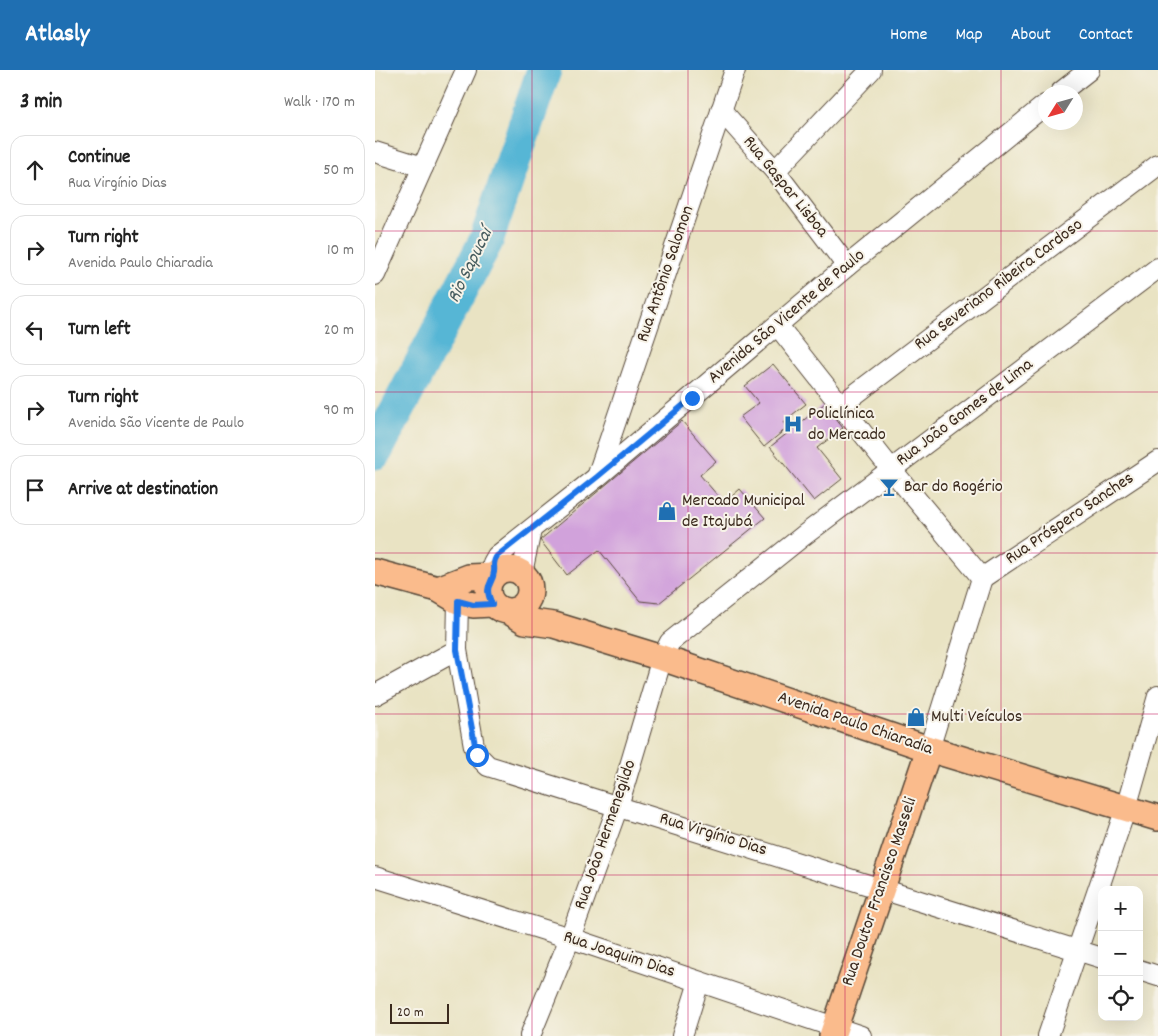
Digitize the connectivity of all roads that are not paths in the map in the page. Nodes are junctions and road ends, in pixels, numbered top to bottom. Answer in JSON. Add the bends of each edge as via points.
{"nodes":[{"id":1,"x":466,"y":70,"type":"edge"},
{"id":2,"x":735,"y":70,"type":"edge"},
{"id":3,"x":871,"y":70,"type":"edge"},
{"id":4,"x":1089,"y":70,"type":"edge"},
{"id":5,"x":1070,"y":85,"type":"edge"},
{"id":6,"x":721,"y":110,"type":"junction"},
{"id":7,"x":1038,"y":111,"type":"edge"},
{"id":8,"x":375,"y":152,"type":"edge"},
{"id":9,"x":1158,"y":165,"type":"edge"},
{"id":10,"x":423,"y":167,"type":"junction"},
{"id":11,"x":775,"y":171,"type":"junction"},
{"id":12,"x":847,"y":266,"type":"junction"},
{"id":13,"x":1158,"y":268,"type":"edge"},
{"id":14,"x":375,"y":275,"type":"edge"},
{"id":15,"x":778,"y":326,"type":"junction"},
{"id":16,"x":841,"y":405,"type":"junction"},
{"id":17,"x":1158,"y":461,"type":"edge"},
{"id":18,"x":891,"y":469,"type":"junction"},
{"id":19,"x":597,"y":477,"type":"junction"},
{"id":20,"x":531,"y":530,"type":"junction"},
{"id":21,"x":384,"y":575,"type":"edge"},
{"id":22,"x":493,"y":575,"type":"junction"},
{"id":23,"x":982,"y":578,"type":"junction"},
{"id":24,"x":526,"y":583,"type":"junction"},
{"id":25,"x":448,"y":595,"type":"junction"},
{"id":26,"x":501,"y":608,"type":"junction"},
{"id":27,"x":554,"y":625,"type":"junction"},
{"id":28,"x":457,"y":650,"type":"junction"},
{"id":29,"x":662,"y":658,"type":"junction"},
{"id":30,"x":375,"y":695,"type":"edge"},
{"id":31,"x":1158,"y":696,"type":"edge"},
{"id":32,"x":929,"y":749,"type":"junction"},
{"id":33,"x":618,"y":806,"type":"junction"},
{"id":34,"x":1126,"y":808,"type":"junction"},
{"id":35,"x":1158,"y":818,"type":"edge"},
{"id":36,"x":375,"y":877,"type":"edge"},
{"id":37,"x":881,"y":888,"type":"junction"},
{"id":38,"x":570,"y":938,"type":"junction"},
{"id":39,"x":1076,"y":950,"type":"junction"},
{"id":40,"x":1098,"y":957,"type":"edge"},
{"id":41,"x":1143,"y":971,"type":"edge"},
{"id":42,"x":1158,"y":976,"type":"edge"},
{"id":43,"x":699,"y":982,"type":"junction"},
{"id":44,"x":833,"y":1032,"type":"edge"},
{"id":45,"x":530,"y":1036,"type":"edge"},
{"id":46,"x":682,"y":1036,"type":"edge"},
{"id":47,"x":861,"y":1036,"type":"edge"},
{"id":48,"x":1048,"y":1036,"type":"edge"}],
"edges":[{"from":1,"to":10,"type":"street"},
{"from":2,"to":6,"type":"street","name":"Rua Antônio Salomon"},
{"from":3,"to":11,"type":"street"},
{"from":4,"to":5,"type":"street"},
{"from":6,"to":11,"type":"street","name":"Rua Gaspar Lisboa"},
{"from":6,"to":19,"type":"street","name":"Rua Antônio Salomon"},
{"from":7,"to":12,"type":"street","name":"Avenida São Vicente de Paulo"},
{"from":8,"to":10,"type":"street"},
{"from":9,"to":16,"type":"street","name":"Rua Severiano Ribeira Cardoso"},
{"from":10,"to":14,"type":"street"},
{"from":11,"to":12,"type":"street","name":"Rua Gaspar Lisboa"},
{"from":12,"to":15,"type":"street","name":"Avenida São Vicente de Paulo"},
{"from":13,"to":18,"type":"street","name":"Rua João Gomes de Lima"},
{"from":15,"to":16,"type":"street"},
{"from":15,"to":19,"type":"street","name":"Avenida São Vicente de Paulo"},
{"from":16,"to":18,"type":"street"},
{"from":17,"to":23,"type":"street","name":"Rua Próspero Sanches"},
{"from":18,"to":23,"type":"street"},
{"from":18,"to":29,"type":"street","name":"Rua João Gomes de Lima","via":[[680,632],[670,642]]},
{"from":19,"to":20,"type":"street","name":"Avenida São Vicente de Paulo"},
{"from":20,"to":22,"type":"street","name":"Avenida São Vicente de Paulo","via":[[497,556]]},
{"from":20,"to":24,"type":"street"},
{"from":21,"to":25,"type":"main road","name":"Avenida Paulo Chiaradia"},
{"from":22,"to":24,"type":"main road","via":[[508,568]]},
{"from":22,"to":25,"type":"main road","via":[[469,577]]},
{"from":22,"to":26,"type":"main road","via":[[488,595]]},
{"from":23,"to":32,"type":"street"},
{"from":24,"to":26,"type":"main road","via":[[524,606]]},
{"from":24,"to":27,"type":"main road"},
{"from":25,"to":26,"type":"main road","name":"Avenida Paulo Chiaradia","via":[[473,605]]},
{"from":25,"to":28,"type":"street","name":"Rua Virgínio Dias"},
{"from":26,"to":27,"type":"main road","name":"Avenida Paulo Chiaradia","via":[[525,621]]},
{"from":27,"to":29,"type":"main road","name":"Avenida Paulo Chiaradia"},
{"from":28,"to":30,"type":"street"},
{"from":28,"to":33,"type":"street","name":"Rua Virgínio Dias","via":[[474,746],[482,762]]},
{"from":29,"to":32,"type":"main road","name":"Avenida Paulo Chiaradia"},
{"from":29,"to":33,"type":"street","name":"Rua João Hermenegildo"},
{"from":31,"to":34,"type":"street"},
{"from":32,"to":34,"type":"main road","name":"Avenida Paulo Chiaradia"},
{"from":32,"to":37,"type":"main road","name":"Rua Doutor Francisco Masseli"},
{"from":33,"to":37,"type":"street","name":"Rua Virgínio Dias"},
{"from":33,"to":38,"type":"street","name":"Rua João Hermenegildo"},
{"from":34,"to":35,"type":"main road","name":"Avenida Paulo Chiaradia"},
{"from":34,"to":39,"type":"street"},
{"from":36,"to":38,"type":"street","name":"Rua Joaquim Dias"},
{"from":37,"to":39,"type":"street","name":"Rua Virgínio Dias"},
{"from":37,"to":44,"type":"main road","name":"Rua Doutor Francisco Masseli"},
{"from":38,"to":43,"type":"street","name":"Rua Joaquim Dias"},
{"from":38,"to":45,"type":"street","name":"Rua João Hermenegildo"},
{"from":39,"to":40,"type":"street","name":"Rua Virgínio Dias"},
{"from":39,"to":48,"type":"street"},
{"from":41,"to":42,"type":"street"},
{"from":43,"to":44,"type":"street","name":"Rua Joaquim Dias"},
{"from":43,"to":46,"type":"street"},
{"from":44,"to":47,"type":"street","name":"Rua Joaquim Dias"}]}
